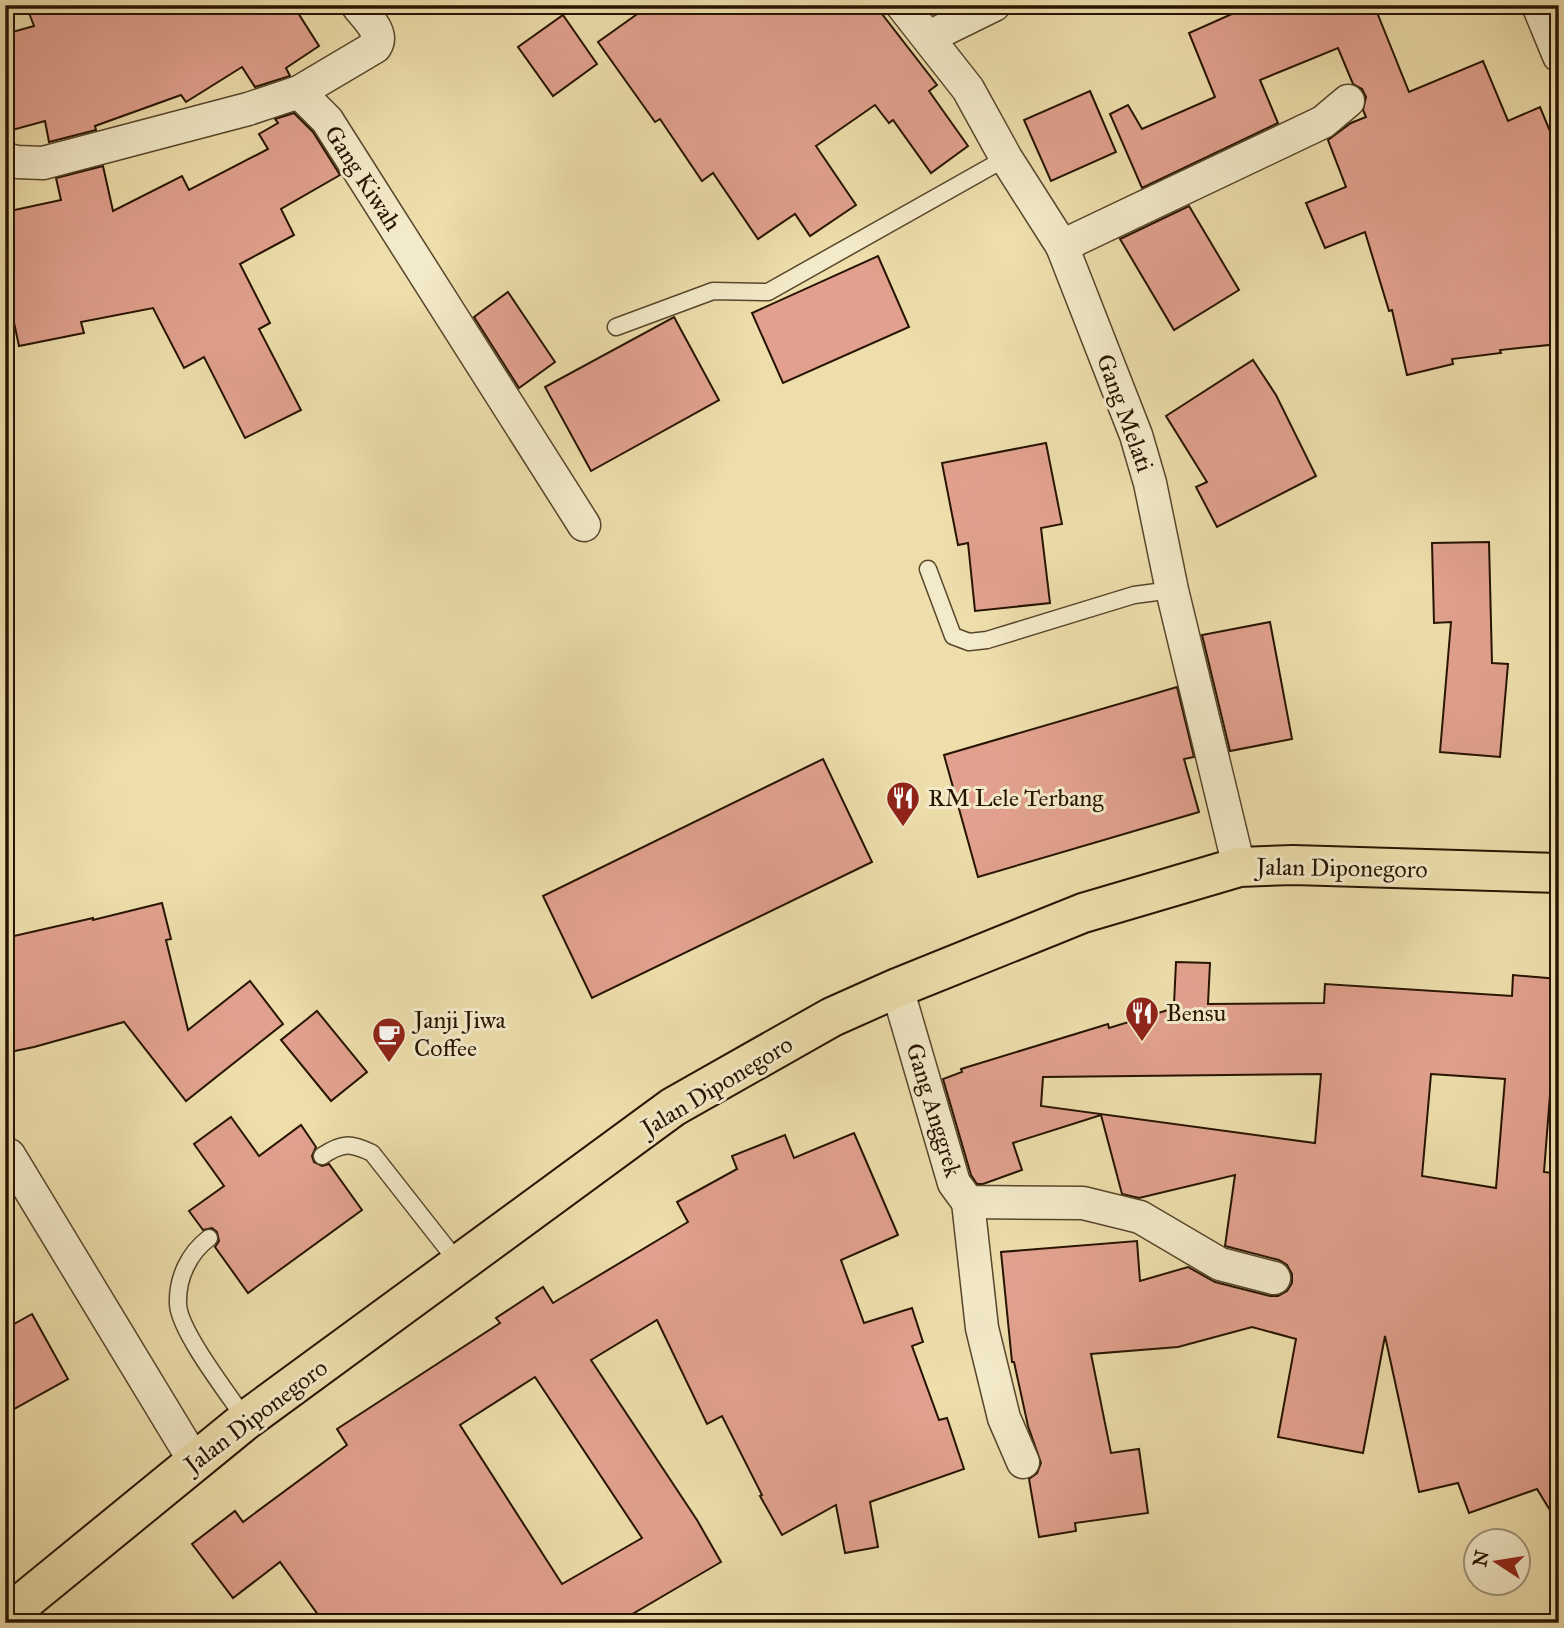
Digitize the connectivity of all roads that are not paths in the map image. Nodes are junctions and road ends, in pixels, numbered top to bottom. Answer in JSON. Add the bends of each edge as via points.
{"nodes":[{"id":1,"x":358,"y":5,"type":"edge"},
{"id":2,"x":902,"y":5,"type":"edge"},
{"id":3,"x":995,"y":5,"type":"edge"},
{"id":4,"x":1538,"y":5,"type":"edge"},
{"id":5,"x":929,"y":37,"type":"junction"},
{"id":6,"x":1559,"y":56,"type":"edge"},
{"id":7,"x":299,"y":92,"type":"junction"},
{"id":8,"x":1349,"y":101,"type":"dead end"},
{"id":9,"x":1006,"y":158,"type":"junction"},
{"id":10,"x":5,"y":159,"type":"edge"},
{"id":11,"x":1062,"y":246,"type":"junction"},
{"id":12,"x":615,"y":327,"type":"dead end"},
{"id":13,"x":584,"y":525,"type":"dead end"},
{"id":14,"x":928,"y":569,"type":"dead end"},
{"id":15,"x":1172,"y":590,"type":"junction"},
{"id":16,"x":1239,"y":867,"type":"junction"},
{"id":17,"x":1559,"y":873,"type":"edge"},
{"id":18,"x":897,"y":988,"type":"junction"},
{"id":19,"x":322,"y":1156,"type":"dead end"},
{"id":20,"x":5,"y":1157,"type":"edge"},
{"id":21,"x":968,"y":1202,"type":"junction"},
{"id":22,"x":209,"y":1238,"type":"dead end"},
{"id":23,"x":460,"y":1265,"type":"junction"},
{"id":24,"x":1274,"y":1278,"type":"dead end"},
{"id":25,"x":246,"y":1420,"type":"junction"},
{"id":26,"x":195,"y":1461,"type":"junction"},
{"id":27,"x":1023,"y":1462,"type":"dead end"},
{"id":28,"x":5,"y":1617,"type":"edge"}],
"edges":[{"from":1,"to":7,"type":"street","via":[[378,33],[375,47]]},
{"from":2,"to":5,"type":"street","name":"Gang Melati"},
{"from":3,"to":5,"type":"street"},
{"from":4,"to":6,"type":"street"},
{"from":5,"to":9,"type":"street","name":"Gang Melati","via":[[968,89]]},
{"from":7,"to":10,"type":"street","via":[[43,163]]},
{"from":7,"to":13,"type":"street","name":"Gang Kiwah","via":[[327,120]]},
{"from":8,"to":11,"type":"street","via":[[1323,122]]},
{"from":9,"to":11,"type":"street","name":"Gang Melati"},
{"from":9,"to":12,"type":"lane","via":[[768,292],[713,291]]},
{"from":11,"to":15,"type":"street","name":"Gang Melati","via":[[1136,435]]},
{"from":14,"to":15,"type":"lane","via":[[953,636],[969,642],[1134,595]]},
{"from":15,"to":16,"type":"street","name":"Gang Melati"},
{"from":16,"to":17,"type":"main road","name":"Jalan Diponegoro"},
{"from":16,"to":18,"type":"main road","name":"Jalan Diponegoro","via":[[1083,913]]},
{"from":18,"to":21,"type":"street","name":"Gang Anggrek","via":[[954,1183]]},
{"from":18,"to":23,"type":"main road","name":"Jalan Diponegoro","via":[[831,1017],[673,1107]]},
{"from":19,"to":23,"type":"lane","via":[[336,1147],[354,1144],[373,1153]]},
{"from":20,"to":26,"type":"street","via":[[9,1155]]},
{"from":21,"to":24,"type":"street","name":"Gang Anggrek","via":[[1083,1203],[1140,1217],[1220,1264]]},
{"from":21,"to":27,"type":"street","via":[[982,1328],[1004,1418]]},
{"from":22,"to":25,"type":"lane","via":[[181,1275],[177,1305],[187,1330]]},
{"from":23,"to":25,"type":"main road","name":"Jalan Diponegoro"},
{"from":25,"to":26,"type":"main road","name":"Jalan Diponegoro"},
{"from":26,"to":28,"type":"main road","name":"Jalan Diponegoro"}]}
